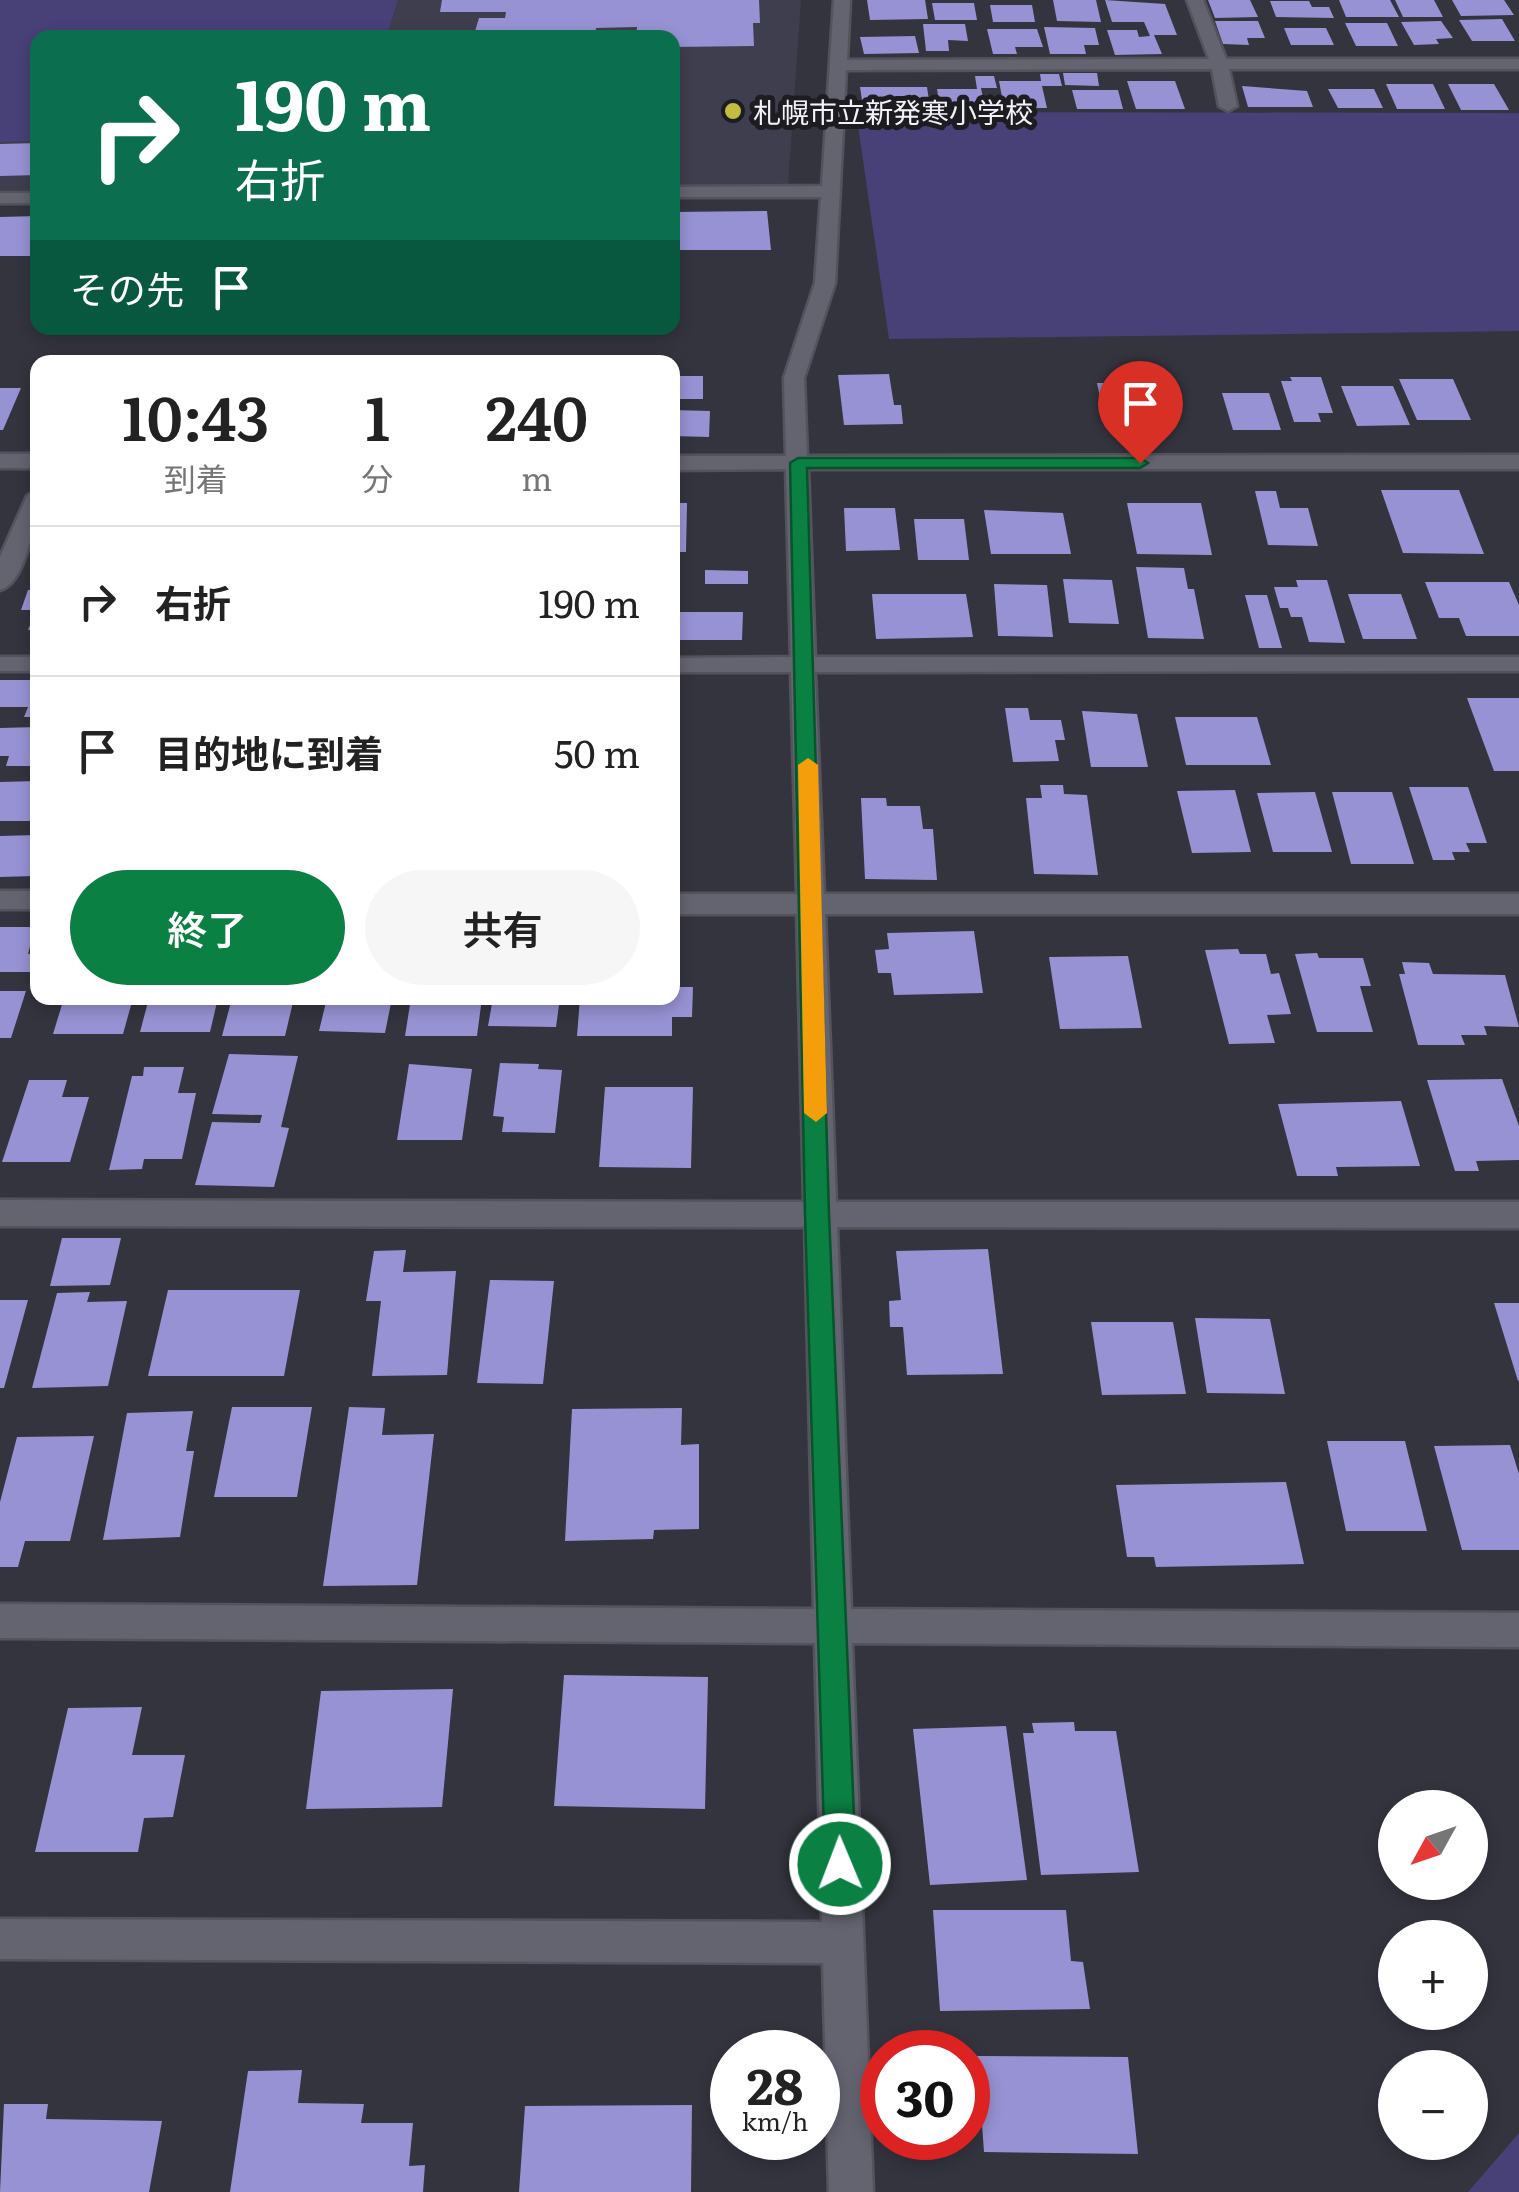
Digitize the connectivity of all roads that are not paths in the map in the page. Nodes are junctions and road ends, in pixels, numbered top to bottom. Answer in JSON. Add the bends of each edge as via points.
{"nodes":[{"id":1,"x":842,"y":0,"type":"edge"},
{"id":2,"x":1196,"y":0,"type":"edge"},
{"id":3,"x":1519,"y":64,"type":"edge"},
{"id":4,"x":839,"y":65,"type":"junction"},
{"id":5,"x":1220,"y":66,"type":"junction"},
{"id":6,"x":1228,"y":106,"type":"dead end"},
{"id":7,"x":830,"y":191,"type":"junction"},
{"id":8,"x":680,"y":192,"type":"edge"},
{"id":9,"x":0,"y":198,"type":"edge"},
{"id":10,"x":30,"y":198,"type":"edge"},
{"id":11,"x":0,"y":461,"type":"edge"},
{"id":12,"x":30,"y":461,"type":"edge"},
{"id":13,"x":1519,"y":462,"type":"edge"},
{"id":14,"x":680,"y":463,"type":"edge"},
{"id":15,"x":798,"y":463,"type":"junction"},
{"id":16,"x":30,"y":514,"type":"edge"},
{"id":17,"x":0,"y":583,"type":"edge"},
{"id":18,"x":0,"y":664,"type":"edge"},
{"id":19,"x":30,"y":664,"type":"edge"},
{"id":20,"x":1519,"y":664,"type":"edge"},
{"id":21,"x":680,"y":666,"type":"edge"},
{"id":22,"x":805,"y":666,"type":"junction"},
{"id":23,"x":0,"y":900,"type":"edge"},
{"id":24,"x":30,"y":900,"type":"edge"},
{"id":25,"x":680,"y":904,"type":"edge"},
{"id":26,"x":1519,"y":904,"type":"edge"},
{"id":27,"x":813,"y":905,"type":"junction"},
{"id":28,"x":0,"y":1212,"type":"edge"},
{"id":29,"x":817,"y":1214,"type":"junction"},
{"id":30,"x":1519,"y":1215,"type":"edge"},
{"id":31,"x":0,"y":1621,"type":"edge"},
{"id":32,"x":836,"y":1629,"type":"junction"},
{"id":33,"x":1519,"y":1630,"type":"edge"},
{"id":34,"x":0,"y":1939,"type":"edge"},
{"id":35,"x":842,"y":1943,"type":"junction"},
{"id":36,"x":851,"y":2192,"type":"edge"}],
"edges":[{"from":1,"to":4,"type":"street"},
{"from":2,"to":5,"type":"street"},
{"from":3,"to":5,"type":"street"},
{"from":4,"to":5,"type":"street"},
{"from":4,"to":7,"type":"street"},
{"from":5,"to":6,"type":"street"},
{"from":7,"to":8,"type":"street"},
{"from":7,"to":15,"type":"street","via":[[825,284],[794,378]]},
{"from":9,"to":10,"type":"street"},
{"from":11,"to":12,"type":"street"},
{"from":13,"to":15,"type":"street"},
{"from":14,"to":15,"type":"street"},
{"from":15,"to":22,"type":"street"},
{"from":16,"to":17,"type":"street"},
{"from":18,"to":19,"type":"street"},
{"from":20,"to":22,"type":"street"},
{"from":21,"to":22,"type":"street"},
{"from":22,"to":27,"type":"street"},
{"from":23,"to":24,"type":"street"},
{"from":25,"to":27,"type":"street"},
{"from":26,"to":27,"type":"street"},
{"from":27,"to":29,"type":"street"},
{"from":28,"to":29,"type":"street"},
{"from":29,"to":30,"type":"street"},
{"from":29,"to":32,"type":"street"},
{"from":31,"to":32,"type":"street"},
{"from":32,"to":33,"type":"street"},
{"from":32,"to":35,"type":"street"},
{"from":34,"to":35,"type":"street"},
{"from":35,"to":36,"type":"street"}]}
